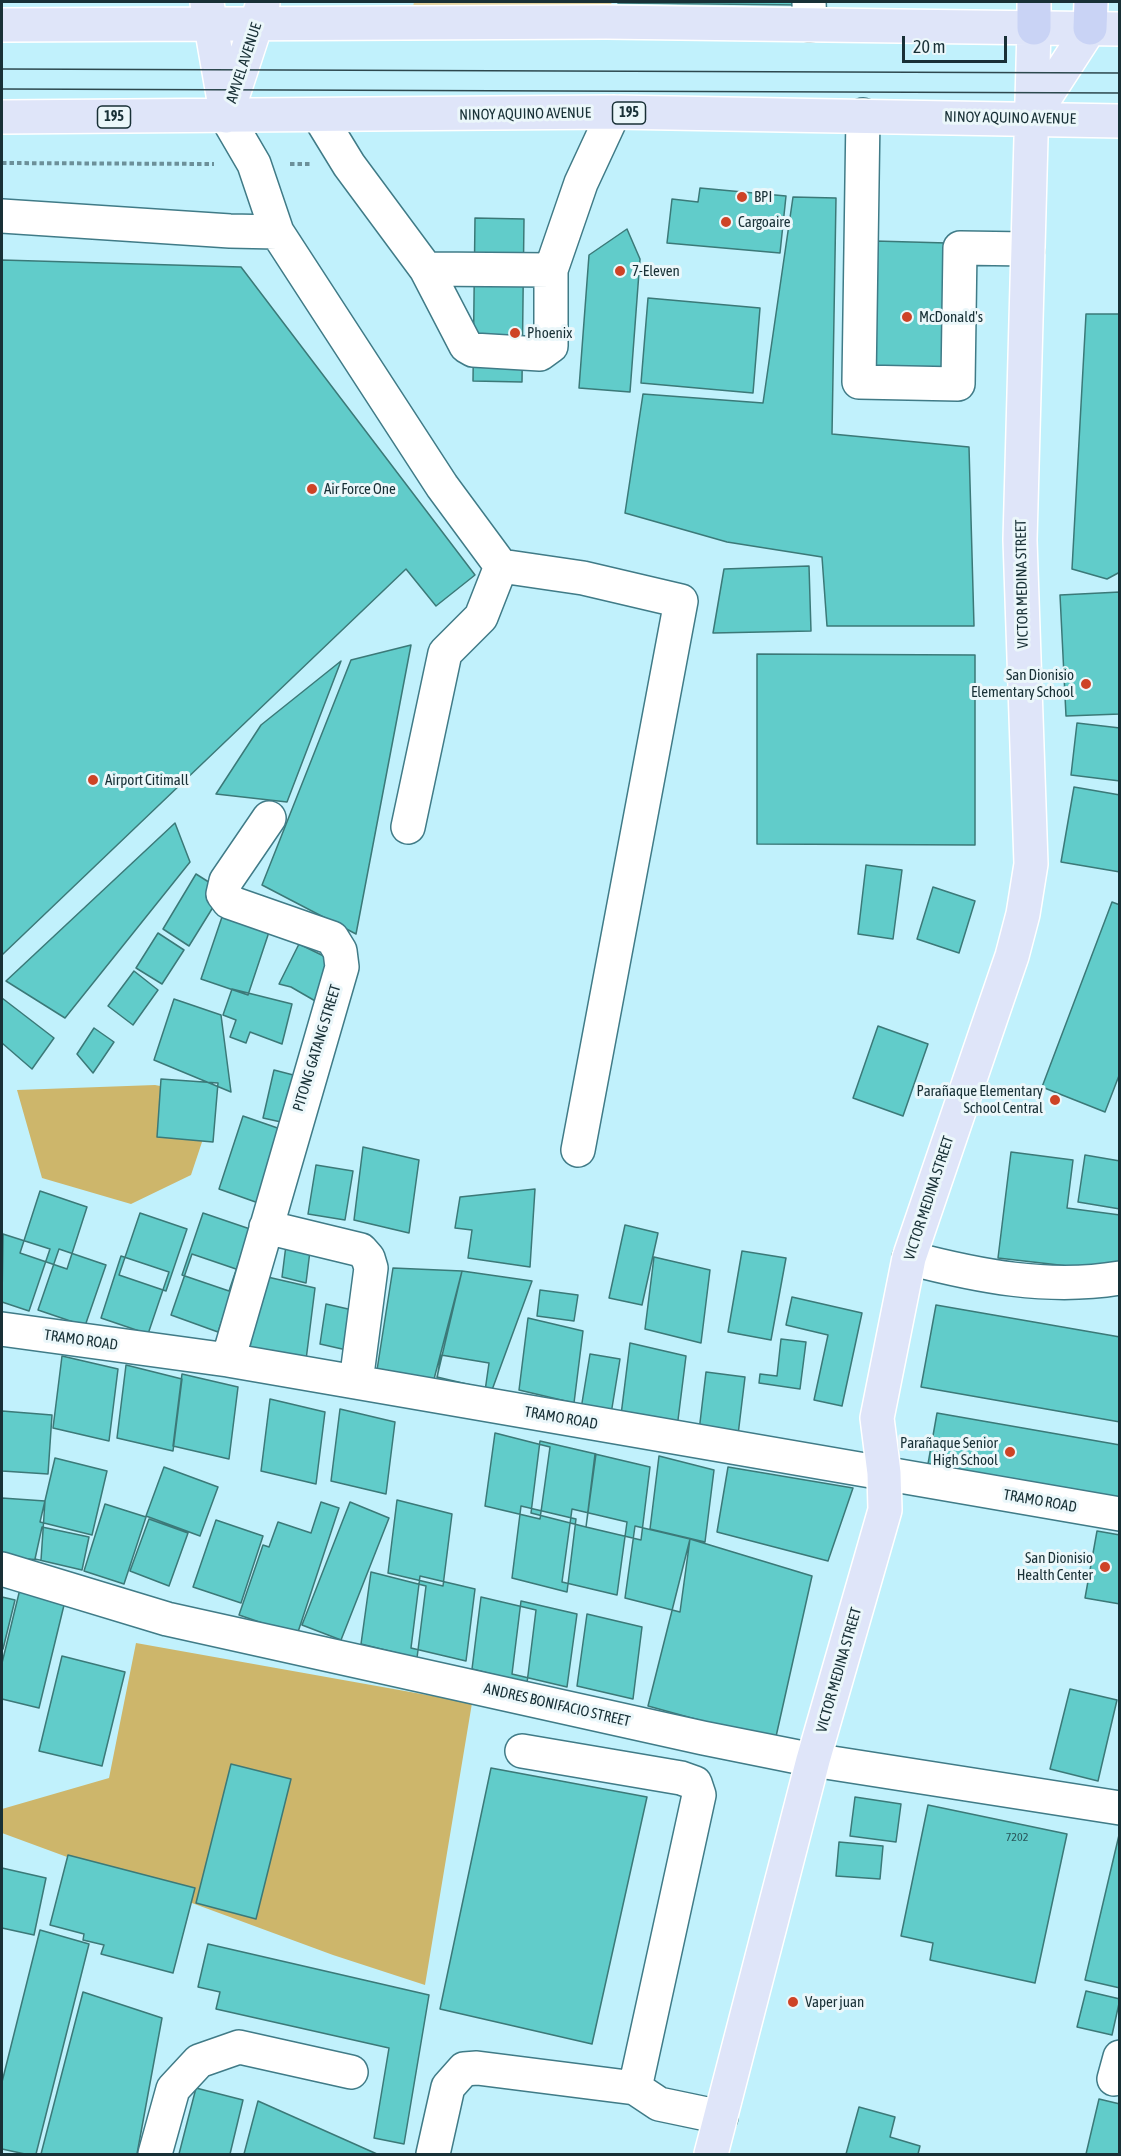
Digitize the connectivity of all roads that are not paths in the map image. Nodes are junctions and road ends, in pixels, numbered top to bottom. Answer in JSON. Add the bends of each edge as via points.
{"nodes":[{"id":1,"x":209,"y":13,"type":"edge"},
{"id":2,"x":260,"y":13,"type":"edge"},
{"id":3,"x":809,"y":13,"type":"edge"},
{"id":4,"x":1034,"y":15,"type":"edge"},
{"id":5,"x":1100,"y":20,"type":"edge"},
{"id":6,"x":2,"y":25,"type":"edge"},
{"id":7,"x":614,"y":112,"type":"junction"},
{"id":8,"x":863,"y":115,"type":"junction"},
{"id":9,"x":226,"y":116,"type":"junction"},
{"id":10,"x":319,"y":116,"type":"junction"},
{"id":11,"x":2,"y":117,"type":"edge"},
{"id":12,"x":1031,"y":119,"type":"junction"},
{"id":13,"x":1119,"y":121,"type":"edge"},
{"id":14,"x":2,"y":216,"type":"edge"},
{"id":15,"x":277,"y":232,"type":"junction"},
{"id":16,"x":1028,"y":249,"type":"junction"},
{"id":17,"x":426,"y":269,"type":"junction"},
{"id":18,"x":551,"y":270,"type":"junction"},
{"id":19,"x":501,"y":566,"type":"junction"},
{"id":20,"x":269,"y":818,"type":"dead end"},
{"id":21,"x":408,"y":826,"type":"dead end"},
{"id":22,"x":578,"y":1150,"type":"dead end"},
{"id":23,"x":266,"y":1227,"type":"junction"},
{"id":24,"x":909,"y":1258,"type":"junction"},
{"id":25,"x":1119,"y":1278,"type":"edge"},
{"id":26,"x":2,"y":1329,"type":"edge"},
{"id":27,"x":228,"y":1360,"type":"junction"},
{"id":28,"x":356,"y":1382,"type":"junction"},
{"id":29,"x":884,"y":1473,"type":"junction"},
{"id":30,"x":1119,"y":1514,"type":"edge"},
{"id":31,"x":2,"y":1569,"type":"edge"},
{"id":32,"x":522,"y":1751,"type":"dead end"},
{"id":33,"x":813,"y":1760,"type":"junction"},
{"id":34,"x":1119,"y":1808,"type":"edge"},
{"id":35,"x":351,"y":2072,"type":"dead end"},
{"id":36,"x":635,"y":2088,"type":"junction"},
{"id":37,"x":721,"y":2116,"type":"junction"},
{"id":38,"x":155,"y":2154,"type":"edge"},
{"id":39,"x":433,"y":2154,"type":"edge"},
{"id":40,"x":711,"y":2154,"type":"edge"}],
"edges":[{"from":1,"to":2,"type":"main road"},
{"from":1,"to":6,"type":"main road"},
{"from":1,"to":9,"type":"main road","name":"AMVEL AVENUE"},
{"from":2,"to":3,"type":"main road","via":[[385,21]]},
{"from":2,"to":9,"type":"main road","name":"AMVEL AVENUE"},
{"from":3,"to":4,"type":"main road"},
{"from":4,"to":5,"type":"main road"},
{"from":4,"to":12,"type":"main road","name":"VICTOR MEDINA STREET"},
{"from":5,"to":12,"type":"main road"},
{"from":7,"to":8,"type":"main road","name":"NINOY AQUINO AVENUE","number":"195"},
{"from":7,"to":10,"type":"main road","name":"NINOY AQUINO AVENUE","number":"195"},
{"from":7,"to":18,"type":"street","via":[[581,183]]},
{"from":8,"to":12,"type":"main road","name":"NINOY AQUINO AVENUE","number":"195"},
{"from":8,"to":16,"type":"street","via":[[859,382],[958,384],[960,248]]},
{"from":9,"to":10,"type":"main road","name":"NINOY AQUINO AVENUE","number":"195"},
{"from":9,"to":11,"type":"main road","name":"NINOY AQUINO AVENUE","number":"195"},
{"from":9,"to":15,"type":"street","via":[[254,164]]},
{"from":10,"to":17,"type":"street","via":[[349,165]]},
{"from":12,"to":13,"type":"main road","name":"NINOY AQUINO AVENUE","number":"195"},
{"from":12,"to":16,"type":"main road","name":"VICTOR MEDINA STREET"},
{"from":14,"to":15,"type":"street"},
{"from":15,"to":19,"type":"street","via":[[442,486]]},
{"from":16,"to":24,"type":"main road","name":"VICTOR MEDINA STREET","via":[[1020,540],[1031,864],[1012,956]]},
{"from":17,"to":18,"type":"street"},
{"from":17,"to":18,"type":"street","via":[[466,346],[473,350],[540,354],[551,346]]},
{"from":19,"to":21,"type":"street","via":[[481,617],[446,653]]},
{"from":19,"to":22,"type":"street","via":[[681,601]]},
{"from":20,"to":23,"type":"street","name":"PITONG GATANG STREET","via":[[225,881],[224,894],[229,902],[332,938],[340,951],[342,967]]},
{"from":23,"to":27,"type":"street","name":"PITONG GATANG STREET"},
{"from":23,"to":28,"type":"street","via":[[361,1250],[368,1258],[371,1268]]},
{"from":24,"to":25,"type":"street","via":[[1007,1279],[1083,1284]]},
{"from":24,"to":29,"type":"main road","name":"VICTOR MEDINA STREET","via":[[877,1418]]},
{"from":26,"to":27,"type":"street","name":"TRAMO ROAD"},
{"from":27,"to":28,"type":"street","name":"TRAMO ROAD"},
{"from":28,"to":29,"type":"street","name":"TRAMO ROAD"},
{"from":29,"to":30,"type":"street","name":"TRAMO ROAD"},
{"from":29,"to":33,"type":"main road","name":"VICTOR MEDINA STREET","via":[[885,1510]]},
{"from":31,"to":33,"type":"street","name":"ANDRES BONIFACIO STREET","via":[[167,1619]]},
{"from":32,"to":36,"type":"street","via":[[695,1783],[699,1795]]},
{"from":33,"to":34,"type":"street","name":"ANDRES BONIFACIO STREET"},
{"from":33,"to":37,"type":"main road","name":"VICTOR MEDINA STREET"},
{"from":35,"to":38,"type":"street","via":[[239,2047],[198,2061],[173,2089]]},
{"from":36,"to":37,"type":"street","via":[[659,2104]]},
{"from":36,"to":39,"type":"street","via":[[464,2069],[448,2087]]},
{"from":37,"to":40,"type":"main road","name":"VICTOR MEDINA STREET"}]}
